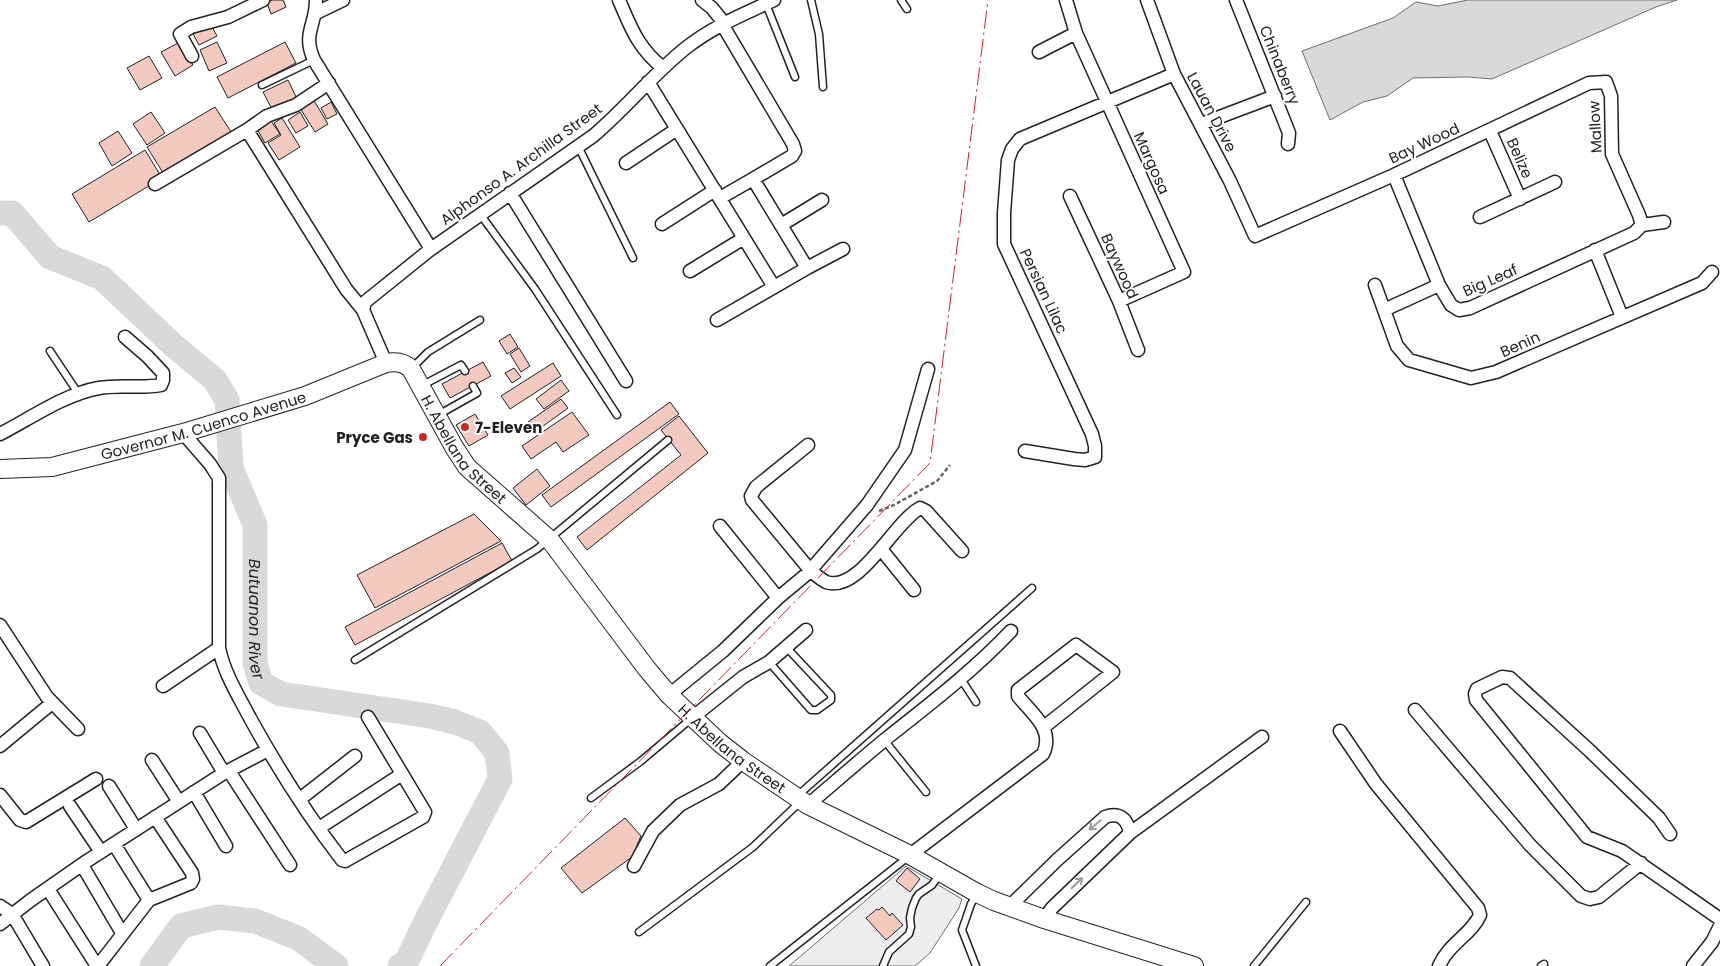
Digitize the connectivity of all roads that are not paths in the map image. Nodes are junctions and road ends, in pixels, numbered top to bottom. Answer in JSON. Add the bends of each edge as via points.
{"nodes":[{"id":1,"x":263,"y":0,"type":"edge"},
{"id":2,"x":343,"y":0,"type":"edge"},
{"id":3,"x":619,"y":0,"type":"edge"},
{"id":4,"x":702,"y":0,"type":"edge"},
{"id":5,"x":811,"y":0,"type":"edge"},
{"id":6,"x":901,"y":0,"type":"edge"},
{"id":7,"x":1066,"y":0,"type":"edge"},
{"id":8,"x":1147,"y":0,"type":"edge"},
{"id":9,"x":1236,"y":0,"type":"edge"},
{"id":10,"x":770,"y":2,"type":"edge"},
{"id":11,"x":316,"y":6,"type":"edge"},
{"id":12,"x":908,"y":9,"type":"dead end"},
{"id":13,"x":723,"y":23,"type":"junction"},
{"id":14,"x":1076,"y":33,"type":"junction"},
{"id":15,"x":1039,"y":52,"type":"dead end"},
{"id":16,"x":192,"y":56,"type":"dead end"},
{"id":17,"x":314,"y":60,"type":"junction"},
{"id":18,"x":663,"y":68,"type":"junction"},
{"id":19,"x":1174,"y":74,"type":"junction"},
{"id":20,"x":795,"y":77,"type":"dead end"},
{"id":21,"x":648,"y":82,"type":"junction"},
{"id":22,"x":1606,"y":82,"type":"joint"},
{"id":23,"x":329,"y":83,"type":"junction"},
{"id":24,"x":262,"y":85,"type":"dead end"},
{"id":25,"x":823,"y":87,"type":"dead end"},
{"id":26,"x":1274,"y":96,"type":"junction"},
{"id":27,"x":1108,"y":103,"type":"junction"},
{"id":28,"x":1201,"y":124,"type":"junction"},
{"id":29,"x":677,"y":129,"type":"junction"},
{"id":30,"x":248,"y":130,"type":"junction"},
{"id":31,"x":1490,"y":131,"type":"junction"},
{"id":32,"x":1288,"y":144,"type":"dead end"},
{"id":33,"x":578,"y":146,"type":"junction"},
{"id":34,"x":626,"y":162,"type":"dead end"},
{"id":35,"x":1394,"y":175,"type":"junction"},
{"id":36,"x":753,"y":179,"type":"junction"},
{"id":37,"x":1555,"y":182,"type":"dead end"},
{"id":38,"x":154,"y":184,"type":"dead end"},
{"id":39,"x":510,"y":193,"type":"junction"},
{"id":40,"x":718,"y":194,"type":"junction"},
{"id":41,"x":1070,"y":196,"type":"dead end"},
{"id":42,"x":1520,"y":199,"type":"junction"},
{"id":43,"x":822,"y":200,"type":"dead end"},
{"id":44,"x":480,"y":214,"type":"junction"},
{"id":45,"x":1480,"y":217,"type":"dead end"},
{"id":46,"x":1664,"y":222,"type":"dead end"},
{"id":47,"x":662,"y":224,"type":"dead end"},
{"id":48,"x":1642,"y":224,"type":"junction"},
{"id":49,"x":781,"y":225,"type":"junction"},
{"id":50,"x":1255,"y":236,"type":"joint"},
{"id":51,"x":744,"y":238,"type":"junction"},
{"id":52,"x":431,"y":249,"type":"junction"},
{"id":53,"x":843,"y":249,"type":"dead end"},
{"id":54,"x":1594,"y":250,"type":"junction"},
{"id":55,"x":633,"y":258,"type":"dead end"},
{"id":56,"x":807,"y":268,"type":"junction"},
{"id":57,"x":690,"y":271,"type":"dead end"},
{"id":58,"x":1712,"y":272,"type":"dead end"},
{"id":59,"x":1375,"y":285,"type":"dead end"},
{"id":60,"x":1439,"y":285,"type":"junction"},
{"id":61,"x":774,"y":287,"type":"junction"},
{"id":62,"x":1119,"y":301,"type":"junction"},
{"id":63,"x":363,"y":310,"type":"junction"},
{"id":64,"x":1384,"y":310,"type":"junction"},
{"id":65,"x":1622,"y":317,"type":"junction"},
{"id":66,"x":480,"y":320,"type":"dead end"},
{"id":67,"x":717,"y":320,"type":"dead end"},
{"id":68,"x":125,"y":336,"type":"dead end"},
{"id":69,"x":1138,"y":350,"type":"dead end"},
{"id":70,"x":50,"y":351,"type":"dead end"},
{"id":71,"x":399,"y":365,"type":"junction"},
{"id":72,"x":928,"y":369,"type":"dead end"},
{"id":73,"x":465,"y":372,"type":"dead end"},
{"id":74,"x":626,"y":381,"type":"dead end"},
{"id":75,"x":421,"y":386,"type":"junction"},
{"id":76,"x":473,"y":386,"type":"dead end"},
{"id":77,"x":78,"y":392,"type":"junction"},
{"id":78,"x":437,"y":415,"type":"junction"},
{"id":79,"x":618,"y":415,"type":"dead end"},
{"id":80,"x":183,"y":433,"type":"junction"},
{"id":81,"x":0,"y":434,"type":"edge"},
{"id":82,"x":668,"y":440,"type":"dead end"},
{"id":83,"x":808,"y":445,"type":"dead end"},
{"id":84,"x":1025,"y":451,"type":"dead end"},
{"id":85,"x":0,"y":469,"type":"edge"},
{"id":86,"x":720,"y":526,"type":"dead end"},
{"id":87,"x":550,"y":540,"type":"junction"},
{"id":88,"x":881,"y":549,"type":"junction"},
{"id":89,"x":962,"y":551,"type":"dead end"},
{"id":90,"x":810,"y":570,"type":"junction"},
{"id":91,"x":1032,"y":588,"type":"dead end"},
{"id":92,"x":914,"y":590,"type":"dead end"},
{"id":93,"x":778,"y":598,"type":"junction"},
{"id":94,"x":0,"y":625,"type":"edge"},
{"id":95,"x":806,"y":630,"type":"dead end"},
{"id":96,"x":1011,"y":631,"type":"dead end"},
{"id":97,"x":786,"y":647,"type":"junction"},
{"id":98,"x":219,"y":648,"type":"junction"},
{"id":99,"x":354,"y":660,"type":"dead end"},
{"id":100,"x":769,"y":662,"type":"junction"},
{"id":101,"x":961,"y":679,"type":"junction"},
{"id":102,"x":163,"y":686,"type":"dead end"},
{"id":103,"x":669,"y":695,"type":"junction"},
{"id":104,"x":976,"y":702,"type":"dead end"},
{"id":105,"x":52,"y":703,"type":"junction"},
{"id":106,"x":1415,"y":710,"type":"dead end"},
{"id":107,"x":368,"y":717,"type":"dead end"},
{"id":108,"x":693,"y":717,"type":"junction"},
{"id":109,"x":1044,"y":726,"type":"junction"},
{"id":110,"x":78,"y":729,"type":"dead end"},
{"id":111,"x":1340,"y":731,"type":"dead end"},
{"id":112,"x":200,"y":733,"type":"dead end"},
{"id":113,"x":1262,"y":737,"type":"dead end"},
{"id":114,"x":884,"y":740,"type":"junction"},
{"id":115,"x":0,"y":746,"type":"edge"},
{"id":116,"x":268,"y":750,"type":"junction"},
{"id":117,"x":355,"y":756,"type":"dead end"},
{"id":118,"x":152,"y":760,"type":"dead end"},
{"id":119,"x":743,"y":761,"type":"junction"},
{"id":120,"x":226,"y":772,"type":"junction"},
{"id":121,"x":402,"y":774,"type":"junction"},
{"id":122,"x":96,"y":779,"type":"dead end"},
{"id":123,"x":109,"y":786,"type":"dead end"},
{"id":124,"x":194,"y":792,"type":"junction"},
{"id":125,"x":926,"y":792,"type":"dead end"},
{"id":126,"x":0,"y":795,"type":"edge"},
{"id":127,"x":591,"y":798,"type":"dead end"},
{"id":128,"x":300,"y":799,"type":"junction"},
{"id":129,"x":802,"y":801,"type":"junction"},
{"id":130,"x":179,"y":802,"type":"junction"},
{"id":131,"x":70,"y":806,"type":"dead end"},
{"id":132,"x":154,"y":818,"type":"junction"},
{"id":133,"x":319,"y":828,"type":"junction"},
{"id":134,"x":136,"y":829,"type":"junction"},
{"id":135,"x":1130,"y":833,"type":"junction"},
{"id":136,"x":1670,"y":834,"type":"dead end"},
{"id":137,"x":114,"y":844,"type":"junction"},
{"id":138,"x":226,"y":846,"type":"dead end"},
{"id":139,"x":101,"y":852,"type":"junction"},
{"id":140,"x":910,"y":855,"type":"junction"},
{"id":141,"x":1641,"y":863,"type":"junction"},
{"id":142,"x":82,"y":864,"type":"junction"},
{"id":143,"x":290,"y":865,"type":"dead end"},
{"id":144,"x":634,"y":866,"type":"dead end"},
{"id":145,"x":941,"y":872,"type":"junction"},
{"id":146,"x":48,"y":889,"type":"junction"},
{"id":147,"x":977,"y":893,"type":"junction"},
{"id":148,"x":149,"y":900,"type":"junction"},
{"id":149,"x":1306,"y":902,"type":"dead end"},
{"id":150,"x":0,"y":906,"type":"edge"},
{"id":151,"x":1010,"y":906,"type":"junction"},
{"id":152,"x":12,"y":914,"type":"junction"},
{"id":153,"x":1044,"y":919,"type":"junction"},
{"id":154,"x":1720,"y":919,"type":"edge"},
{"id":155,"x":0,"y":924,"type":"edge"},
{"id":156,"x":1720,"y":926,"type":"edge"},
{"id":157,"x":639,"y":932,"type":"dead end"},
{"id":158,"x":122,"y":933,"type":"junction"},
{"id":159,"x":1174,"y":963,"type":"edge"},
{"id":160,"x":43,"y":966,"type":"edge"},
{"id":161,"x":97,"y":966,"type":"edge"},
{"id":162,"x":770,"y":966,"type":"edge"},
{"id":163,"x":883,"y":966,"type":"edge"},
{"id":164,"x":976,"y":966,"type":"edge"},
{"id":165,"x":1194,"y":966,"type":"edge"},
{"id":166,"x":1254,"y":966,"type":"edge"},
{"id":167,"x":1439,"y":966,"type":"edge"},
{"id":168,"x":1693,"y":966,"type":"edge"}],
"edges":[{"from":1,"to":16,"type":"street","via":[[180,34]]},
{"from":2,"to":11,"type":"street"},
{"from":3,"to":18,"type":"street","via":[[642,48]]},
{"from":4,"to":13,"type":"street"},
{"from":5,"to":25,"type":"lane","via":[[819,34]]},
{"from":6,"to":12,"type":"lane"},
{"from":7,"to":14,"type":"street","name":"Margosa"},
{"from":8,"to":19,"type":"street","name":"Lauan Drive"},
{"from":9,"to":26,"type":"street","name":"Chinaberry"},
{"from":10,"to":13,"type":"street","name":"Alphonso A. Archilla Street"},
{"from":10,"to":20,"type":"lane"},
{"from":11,"to":17,"type":"street","via":[[308,42]]},
{"from":13,"to":18,"type":"street","name":"Alphonso A. Archilla Street","via":[[688,46]]},
{"from":13,"to":36,"type":"street","via":[[793,144],[792,156]]},
{"from":14,"to":15,"type":"street"},
{"from":14,"to":27,"type":"street","name":"Margosa"},
{"from":17,"to":23,"type":"street"},
{"from":17,"to":24,"type":"lane"},
{"from":18,"to":21,"type":"street","name":"Alphonso A. Archilla Street"},
{"from":19,"to":27,"type":"street","name":"Persian Lilac"},
{"from":19,"to":28,"type":"street","name":"Lauan Drive"},
{"from":21,"to":29,"type":"street"},
{"from":21,"to":33,"type":"street","name":"Alphonso A. Archilla Street","via":[[608,124]]},
{"from":22,"to":31,"type":"street","name":"Bay Wood","via":[[1589,83]]},
{"from":22,"to":48,"type":"street","name":"Mallow","via":[[1611,96],[1612,154]]},
{"from":23,"to":30,"type":"street"},
{"from":23,"to":52,"type":"street"},
{"from":26,"to":28,"type":"street"},
{"from":26,"to":32,"type":"street","name":"Chinaberry","via":[[1289,133]]},
{"from":27,"to":62,"type":"street","name":"Margosa","via":[[1184,272]]},
{"from":27,"to":84,"type":"street","name":"Persian Lilac","via":[[1020,139],[1008,160],[1004,244],[1092,434],[1095,457],[1084,460]]},
{"from":28,"to":50,"type":"street","name":"Lauan Drive"},
{"from":29,"to":34,"type":"street"},
{"from":29,"to":40,"type":"street"},
{"from":30,"to":38,"type":"street"},
{"from":30,"to":63,"type":"street","via":[[346,289]]},
{"from":31,"to":35,"type":"street","name":"Bay Wood"},
{"from":31,"to":42,"type":"street","name":"Belize"},
{"from":33,"to":39,"type":"street","name":"Alphonso A. Archilla Street"},
{"from":33,"to":55,"type":"lane"},
{"from":35,"to":50,"type":"street","name":"Bay Wood"},
{"from":35,"to":60,"type":"street","name":"Big Leaf"},
{"from":36,"to":40,"type":"street"},
{"from":36,"to":49,"type":"street"},
{"from":37,"to":42,"type":"street"},
{"from":39,"to":44,"type":"street","name":"Alphonso A. Archilla Street"},
{"from":39,"to":74,"type":"street"},
{"from":40,"to":47,"type":"street"},
{"from":40,"to":51,"type":"street"},
{"from":41,"to":62,"type":"street","name":"Baywood"},
{"from":42,"to":45,"type":"street"},
{"from":43,"to":49,"type":"street"},
{"from":44,"to":52,"type":"street","name":"Alphonso A. Archilla Street"},
{"from":44,"to":79,"type":"lane"},
{"from":46,"to":48,"type":"street"},
{"from":48,"to":54,"type":"street","name":"Big Leaf","via":[[1634,233]]},
{"from":49,"to":56,"type":"street"},
{"from":51,"to":57,"type":"street"},
{"from":51,"to":61,"type":"street"},
{"from":52,"to":63,"type":"street","name":"Alphonso A. Archilla Street","via":[[365,302]]},
{"from":53,"to":56,"type":"street"},
{"from":54,"to":60,"type":"street","name":"Big Leaf","via":[[1465,310],[1451,305]]},
{"from":54,"to":65,"type":"street"},
{"from":56,"to":61,"type":"street"},
{"from":58,"to":65,"type":"street","name":"Benin","via":[[1702,283]]},
{"from":59,"to":64,"type":"street","name":"Benin"},
{"from":60,"to":64,"type":"street"},
{"from":61,"to":67,"type":"street"},
{"from":62,"to":69,"type":"street","name":"Baywood"},
{"from":63,"to":71,"type":"street"},
{"from":64,"to":65,"type":"street","name":"Benin","via":[[1397,346],[1409,360],[1471,378],[1496,372]]},
{"from":66,"to":71,"type":"lane","via":[[428,352]]},
{"from":68,"to":77,"type":"street","via":[[163,373],[161,385],[116,386]]},
{"from":70,"to":77,"type":"lane"},
{"from":71,"to":75,"type":"main road","name":"H. Abellana Street"},
{"from":71,"to":80,"type":"main road","name":"Governor M. Cuenco Avenue"},
{"from":72,"to":90,"type":"street","via":[[905,450],[856,518]]},
{"from":73,"to":75,"type":"lane","via":[[461,364]]},
{"from":75,"to":78,"type":"main road","name":"H. Abellana Street"},
{"from":76,"to":78,"type":"lane","via":[[477,392]]},
{"from":77,"to":81,"type":"street"},
{"from":78,"to":87,"type":"main road","name":"H. Abellana Street","via":[[467,467]]},
{"from":80,"to":85,"type":"main road","name":"Governor M. Cuenco Avenue","via":[[52,467]]},
{"from":80,"to":98,"type":"street","via":[[219,478]]},
{"from":82,"to":87,"type":"lane"},
{"from":83,"to":90,"type":"street","via":[[756,487],[751,496]]},
{"from":86,"to":93,"type":"street"},
{"from":87,"to":99,"type":"lane"},
{"from":87,"to":103,"type":"main road","name":"H. Abellana Street"},
{"from":88,"to":89,"type":"street","via":[[920,508]]},
{"from":88,"to":90,"type":"street","via":[[846,581],[826,582]]},
{"from":88,"to":92,"type":"street"},
{"from":90,"to":93,"type":"street"},
{"from":91,"to":129,"type":"lane"},
{"from":93,"to":103,"type":"street","via":[[723,651]]},
{"from":94,"to":105,"type":"street"},
{"from":95,"to":97,"type":"street"},
{"from":96,"to":101,"type":"street"},
{"from":97,"to":100,"type":"street"},
{"from":97,"to":100,"type":"lane","via":[[831,695],[831,700],[817,710],[811,710]]},
{"from":98,"to":102,"type":"street"},
{"from":98,"to":116,"type":"street","via":[[232,685]]},
{"from":100,"to":108,"type":"street","via":[[743,677]]},
{"from":101,"to":104,"type":"lane"},
{"from":101,"to":114,"type":"street"},
{"from":103,"to":108,"type":"main road","name":"H. Abellana Street"},
{"from":105,"to":110,"type":"street"},
{"from":105,"to":115,"type":"street"},
{"from":106,"to":141,"type":"street","via":[[1530,846],[1581,896],[1599,897]]},
{"from":107,"to":121,"type":"street"},
{"from":108,"to":119,"type":"main road","name":"H. Abellana Street"},
{"from":108,"to":127,"type":"lane"},
{"from":109,"to":109,"type":"street","via":[[1106,678],[1113,672],[1080,647],[1072,646],[1017,692]]},
{"from":109,"to":140,"type":"street","via":[[1046,747],[1043,754]]},
{"from":111,"to":167,"type":"street","via":[[1376,784],[1478,908],[1478,921],[1450,947]]},
{"from":112,"to":120,"type":"street"},
{"from":113,"to":135,"type":"street"},
{"from":114,"to":125,"type":"lane"},
{"from":114,"to":129,"type":"street"},
{"from":116,"to":120,"type":"street"},
{"from":116,"to":128,"type":"street"},
{"from":117,"to":128,"type":"street"},
{"from":118,"to":130,"type":"street"},
{"from":119,"to":129,"type":"main road","name":"H. Abellana Street"},
{"from":119,"to":144,"type":"street","via":[[719,784],[680,805],[653,830]]},
{"from":120,"to":124,"type":"street"},
{"from":120,"to":143,"type":"street"},
{"from":121,"to":133,"type":"street"},
{"from":121,"to":133,"type":"street","via":[[424,809],[423,816],[345,861]]},
{"from":122,"to":126,"type":"street","via":[[26,822],[20,820]]},
{"from":123,"to":134,"type":"street"},
{"from":124,"to":130,"type":"street"},
{"from":124,"to":138,"type":"street"},
{"from":128,"to":133,"type":"street"},
{"from":129,"to":140,"type":"main road","name":"H. Abellana Street"},
{"from":129,"to":157,"type":"lane","via":[[753,847]]},
{"from":130,"to":132,"type":"street"},
{"from":131,"to":139,"type":"street"},
{"from":132,"to":134,"type":"street"},
{"from":132,"to":148,"type":"street","via":[[193,879],[191,883]]},
{"from":134,"to":137,"type":"street"},
{"from":135,"to":151,"type":"street","one_way":true,"via":[[1123,818],[1104,817]]},
{"from":153,"to":135,"type":"street","one_way":true},
{"from":136,"to":141,"type":"street","via":[[1659,818],[1510,678],[1502,677],[1477,689],[1476,700],[1587,837],[1622,851]]},
{"from":137,"to":139,"type":"street"},
{"from":137,"to":148,"type":"street"},
{"from":139,"to":142,"type":"street"},
{"from":140,"to":145,"type":"main road","name":"H. Abellana Street"},
{"from":140,"to":162,"type":"lane"},
{"from":141,"to":154,"type":"street"},
{"from":142,"to":146,"type":"street"},
{"from":142,"to":158,"type":"street"},
{"from":145,"to":147,"type":"main road","name":"H. Abellana Street"},
{"from":145,"to":163,"type":"lane","via":[[932,885],[916,898],[909,934],[889,952]]},
{"from":146,"to":152,"type":"street"},
{"from":146,"to":161,"type":"street"},
{"from":147,"to":151,"type":"main road","name":"H. Abellana Street"},
{"from":147,"to":164,"type":"lane","via":[[962,930]]},
{"from":148,"to":158,"type":"street"},
{"from":149,"to":166,"type":"lane"},
{"from":150,"to":152,"type":"street"},
{"from":151,"to":153,"type":"main road","name":"H. Abellana Street"},
{"from":152,"to":155,"type":"street"},
{"from":152,"to":160,"type":"street"},
{"from":153,"to":159,"type":"main road","name":"H. Abellana Street"},
{"from":156,"to":168,"type":"street"},
{"from":158,"to":161,"type":"street"},
{"from":159,"to":165,"type":"main road","name":"H. Abellana Street"}]}
